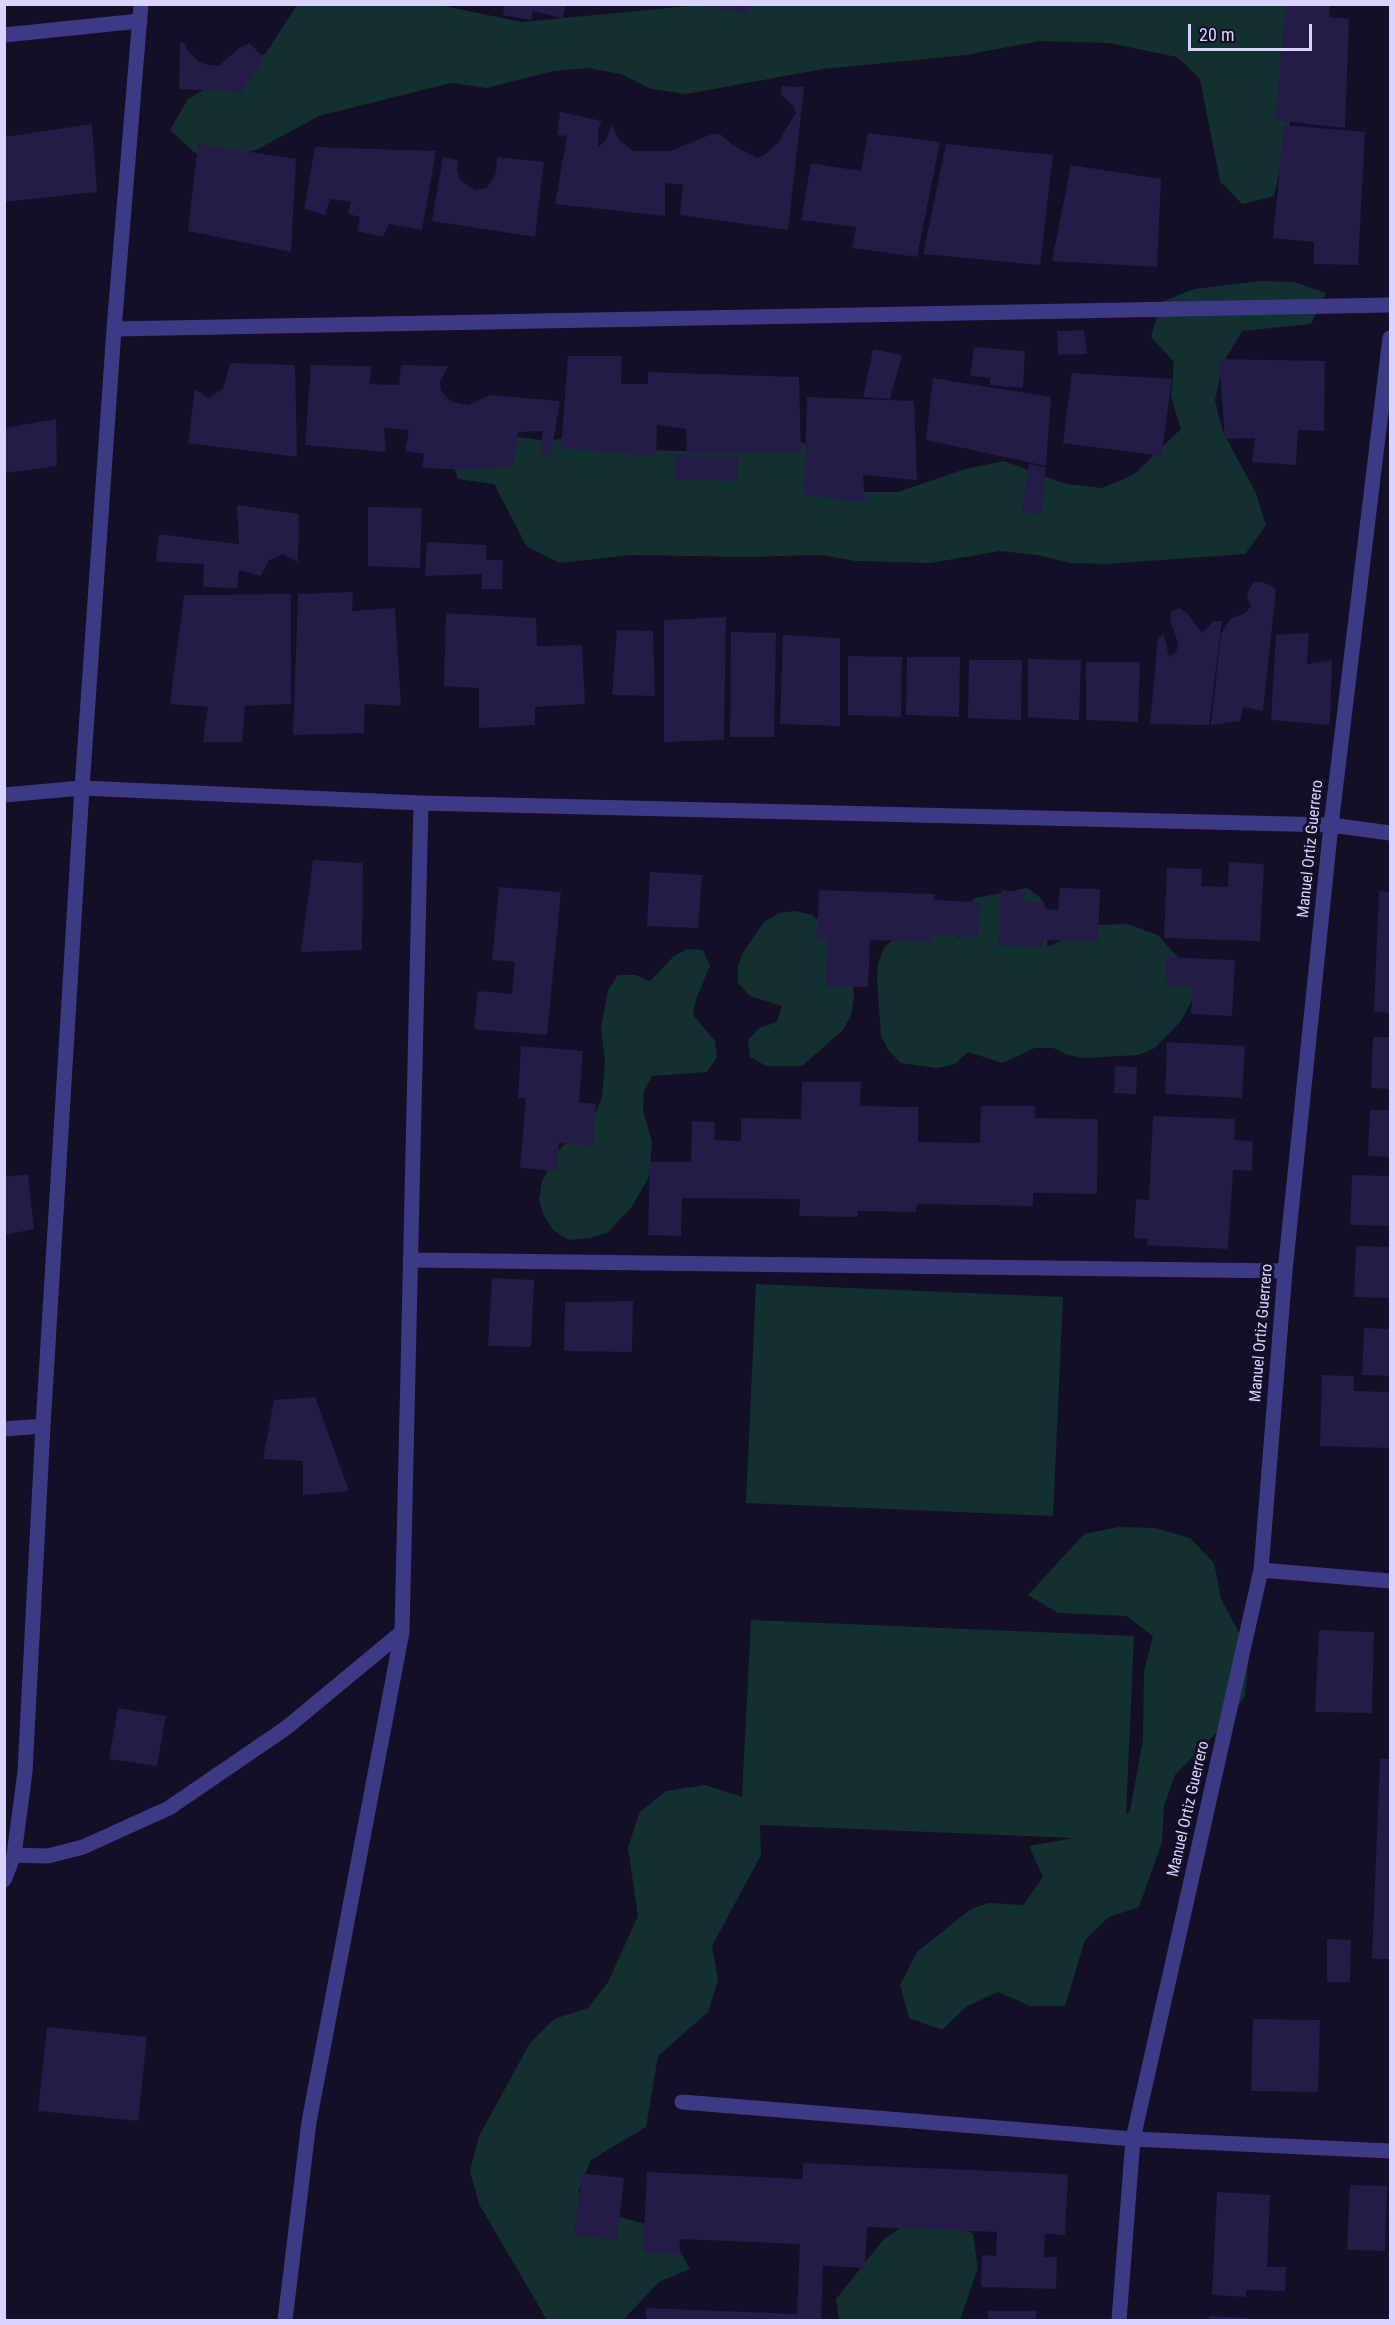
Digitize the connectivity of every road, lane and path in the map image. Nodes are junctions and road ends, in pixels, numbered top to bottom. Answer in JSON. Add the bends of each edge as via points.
{"nodes":[{"id":1,"x":141,"y":4,"type":"edge"},
{"id":2,"x":140,"y":21,"type":"junction"},
{"id":3,"x":4,"y":35,"type":"edge"},
{"id":4,"x":1390,"y":305,"type":"edge"},
{"id":5,"x":114,"y":328,"type":"junction"},
{"id":6,"x":1390,"y":338,"type":"edge"},
{"id":7,"x":1384,"y":453,"type":"edge"},
{"id":8,"x":82,"y":788,"type":"junction"},
{"id":9,"x":4,"y":795,"type":"edge"},
{"id":10,"x":421,"y":802,"type":"junction"},
{"id":11,"x":1331,"y":825,"type":"junction"},
{"id":12,"x":1390,"y":833,"type":"edge"},
{"id":13,"x":412,"y":1260,"type":"junction"},
{"id":14,"x":1285,"y":1271,"type":"junction"},
{"id":15,"x":43,"y":1426,"type":"junction"},
{"id":16,"x":4,"y":1430,"type":"edge"},
{"id":17,"x":1261,"y":1570,"type":"junction"},
{"id":18,"x":1390,"y":1581,"type":"edge"},
{"id":19,"x":402,"y":1632,"type":"junction"},
{"id":20,"x":14,"y":1855,"type":"junction"},
{"id":21,"x":4,"y":1880,"type":"edge"},
{"id":22,"x":682,"y":2102,"type":"dead end"},
{"id":23,"x":1133,"y":2139,"type":"junction"},
{"id":24,"x":1390,"y":2151,"type":"edge"},
{"id":25,"x":285,"y":2320,"type":"edge"},
{"id":26,"x":1119,"y":2320,"type":"edge"}],
"edges":[{"from":1,"to":2,"type":"street"},
{"from":2,"to":3,"type":"street"},
{"from":2,"to":5,"type":"street"},
{"from":4,"to":5,"type":"street"},
{"from":5,"to":8,"type":"street"},
{"from":6,"to":7,"type":"street","name":"Manuel Ortiz Guerrero"},
{"from":7,"to":11,"type":"street","name":"Manuel Ortiz Guerrero"},
{"from":8,"to":9,"type":"street"},
{"from":8,"to":10,"type":"street"},
{"from":8,"to":15,"type":"street"},
{"from":10,"to":11,"type":"street"},
{"from":10,"to":13,"type":"street"},
{"from":11,"to":12,"type":"street"},
{"from":11,"to":14,"type":"street","name":"Manuel Ortiz Guerrero"},
{"from":13,"to":14,"type":"street"},
{"from":13,"to":19,"type":"street"},
{"from":14,"to":17,"type":"street","name":"Manuel Ortiz Guerrero"},
{"from":15,"to":16,"type":"street"},
{"from":15,"to":20,"type":"street","via":[[25,1772]]},
{"from":17,"to":18,"type":"street"},
{"from":17,"to":23,"type":"street","name":"Manuel Ortiz Guerrero"},
{"from":19,"to":20,"type":"street","via":[[286,1728],[169,1808],[83,1847],[48,1856]]},
{"from":19,"to":25,"type":"street","via":[[309,2122]]},
{"from":20,"to":21,"type":"street"},
{"from":22,"to":23,"type":"street"},
{"from":23,"to":24,"type":"street"},
{"from":23,"to":26,"type":"street","name":"Manuel Ortiz Guerrero"}]}
